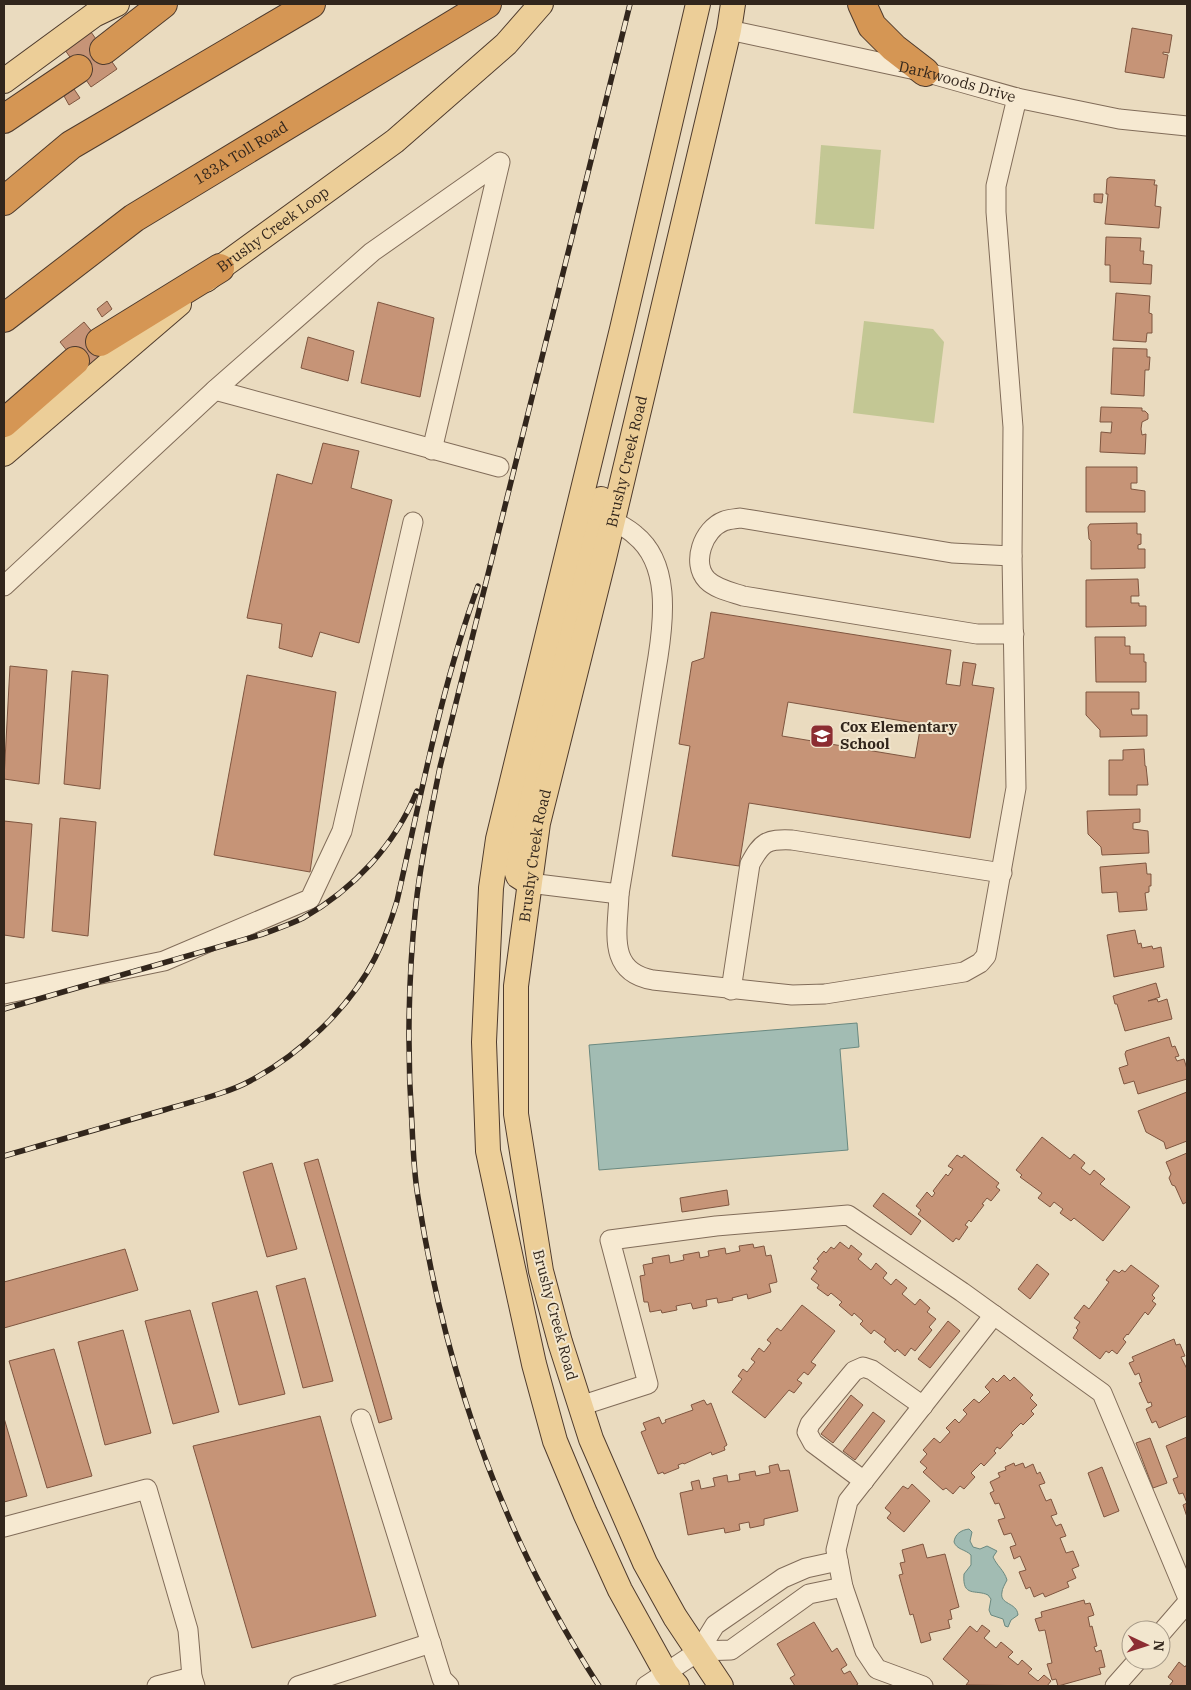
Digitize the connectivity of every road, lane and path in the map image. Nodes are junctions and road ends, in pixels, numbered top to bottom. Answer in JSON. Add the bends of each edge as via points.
{"nodes":[{"id":1,"x":117,"y":4,"type":"edge"},
{"id":2,"x":163,"y":4,"type":"edge"},
{"id":3,"x":310,"y":4,"type":"edge"},
{"id":4,"x":488,"y":4,"type":"edge"},
{"id":5,"x":541,"y":4,"type":"edge"},
{"id":6,"x":698,"y":4,"type":"edge"},
{"id":7,"x":717,"y":4,"type":"edge"},
{"id":8,"x":733,"y":4,"type":"edge"},
{"id":9,"x":862,"y":4,"type":"edge"},
{"id":10,"x":729,"y":30,"type":"junction"},
{"id":11,"x":104,"y":50,"type":"dead end"},
{"id":12,"x":78,"y":69,"type":"dead end"},
{"id":13,"x":683,"y":70,"type":"junction"},
{"id":14,"x":925,"y":72,"type":"junction"},
{"id":15,"x":4,"y":81,"type":"edge"},
{"id":16,"x":1017,"y":98,"type":"junction"},
{"id":17,"x":4,"y":119,"type":"edge"},
{"id":18,"x":1187,"y":126,"type":"edge"},
{"id":19,"x":4,"y":201,"type":"edge"},
{"id":20,"x":220,"y":268,"type":"junction"},
{"id":21,"x":4,"y":318,"type":"edge"},
{"id":22,"x":622,"y":329,"type":"junction"},
{"id":23,"x":100,"y":342,"type":"dead end"},
{"id":24,"x":75,"y":361,"type":"dead end"},
{"id":25,"x":215,"y":390,"type":"junction"},
{"id":26,"x":4,"y":423,"type":"edge"},
{"id":27,"x":432,"y":450,"type":"junction"},
{"id":28,"x":4,"y":454,"type":"edge"},
{"id":29,"x":499,"y":467,"type":"dead end"},
{"id":30,"x":612,"y":520,"type":"junction"},
{"id":31,"x":413,"y":522,"type":"dead end"},
{"id":32,"x":1012,"y":556,"type":"junction"},
{"id":33,"x":4,"y":586,"type":"edge"},
{"id":34,"x":1014,"y":634,"type":"junction"},
{"id":35,"x":1002,"y":873,"type":"junction"},
{"id":36,"x":529,"y":883,"type":"junction"},
{"id":37,"x":619,"y":894,"type":"junction"},
{"id":38,"x":730,"y":990,"type":"junction"},
{"id":39,"x":4,"y":994,"type":"edge"},
{"id":40,"x":994,"y":1315,"type":"junction"},
{"id":41,"x":580,"y":1406,"type":"junction"},
{"id":42,"x":923,"y":1406,"type":"junction"},
{"id":43,"x":360,"y":1419,"type":"dead end"},
{"id":44,"x":864,"y":1481,"type":"junction"},
{"id":45,"x":4,"y":1527,"type":"edge"},
{"id":46,"x":838,"y":1561,"type":"junction"},
{"id":47,"x":843,"y":1587,"type":"junction"},
{"id":48,"x":1187,"y":1596,"type":"edge"},
{"id":49,"x":1187,"y":1603,"type":"edge"},
{"id":50,"x":1171,"y":1621,"type":"edge"},
{"id":51,"x":431,"y":1643,"type":"junction"},
{"id":52,"x":699,"y":1651,"type":"junction"},
{"id":53,"x":1129,"y":1670,"type":"edge"},
{"id":54,"x":671,"y":1680,"type":"edge"},
{"id":55,"x":194,"y":1682,"type":"edge"},
{"id":56,"x":157,"y":1686,"type":"edge"},
{"id":57,"x":298,"y":1686,"type":"edge"},
{"id":58,"x":448,"y":1686,"type":"edge"},
{"id":59,"x":646,"y":1686,"type":"edge"},
{"id":60,"x":721,"y":1686,"type":"edge"},
{"id":61,"x":923,"y":1686,"type":"edge"},
{"id":62,"x":1115,"y":1686,"type":"edge"}],
"edges":[{"from":1,"to":15,"type":"main road","via":[[94,15]]},
{"from":2,"to":11,"type":"highway"},
{"from":3,"to":19,"type":"highway","via":[[71,145]]},
{"from":4,"to":21,"type":"highway","name":"183A Toll Road","via":[[134,218]]},
{"from":5,"to":20,"type":"main road","name":"Brushy Creek Loop","via":[[506,44],[395,141]]},
{"from":6,"to":13,"type":"main road","name":"Brushy Creek Road"},
{"from":7,"to":10,"type":"main road"},
{"from":8,"to":10,"type":"main road","name":"Brushy Creek Road"},
{"from":9,"to":14,"type":"highway","via":[[872,26]]},
{"from":10,"to":13,"type":"main road","via":[[711,38]]},
{"from":10,"to":14,"type":"street","name":"Darkwoods Drive"},
{"from":10,"to":30,"type":"main road","name":"Brushy Creek Road"},
{"from":12,"to":17,"type":"highway"},
{"from":13,"to":22,"type":"main road","name":"Brushy Creek Road"},
{"from":14,"to":16,"type":"street","name":"Darkwoods Drive"},
{"from":16,"to":18,"type":"street","name":"Darkwoods Drive","via":[[1119,119]]},
{"from":16,"to":32,"type":"street","via":[[996,186],[1012,427]]},
{"from":20,"to":23,"type":"highway"},
{"from":20,"to":28,"type":"main road","name":"Brushy Creek Loop"},
{"from":22,"to":36,"type":"main road","via":[[629,388],[516,844],[514,864],[518,876]]},
{"from":22,"to":54,"type":"main road","name":"Brushy Creek Road","via":[[498,839],[491,888],[484,1042],[488,1151],[534,1364],[555,1441],[584,1514],[620,1590]]},
{"from":24,"to":26,"type":"highway"},
{"from":25,"to":27,"type":"street"},
{"from":25,"to":27,"type":"street","via":[[372,252],[500,162]]},
{"from":25,"to":33,"type":"street"},
{"from":27,"to":29,"type":"street"},
{"from":30,"to":36,"type":"main road","name":"Brushy Creek Road","via":[[538,823]]},
{"from":30,"to":37,"type":"street","via":[[636,535],[648,548],[657,567],[662,598],[658,657]]},
{"from":31,"to":39,"type":"street","via":[[342,831],[310,899],[164,962]]},
{"from":32,"to":34,"type":"street"},
{"from":32,"to":34,"type":"street","via":[[952,553],[740,518],[723,521],[711,531],[700,549],[700,568],[708,581],[742,596],[978,634]]},
{"from":34,"to":35,"type":"street","via":[[1016,788]]},
{"from":35,"to":38,"type":"street","via":[[986,956],[964,972],[825,994]]},
{"from":35,"to":38,"type":"street","via":[[792,840],[765,842],[750,864]]},
{"from":36,"to":37,"type":"street"},
{"from":36,"to":41,"type":"main road","name":"Brushy Creek Road","via":[[516,986],[516,1114],[541,1271]]},
{"from":37,"to":38,"type":"street","via":[[618,952],[624,965],[643,978]]},
{"from":40,"to":41,"type":"street","via":[[848,1215],[716,1226],[610,1240],[648,1384]]},
{"from":40,"to":42,"type":"street"},
{"from":40,"to":48,"type":"street","via":[[1102,1393]]},
{"from":41,"to":52,"type":"main road","name":"Brushy Creek Road","via":[[591,1439],[646,1562],[675,1617]]},
{"from":42,"to":44,"type":"street"},
{"from":42,"to":44,"type":"street","via":[[863,1367],[854,1370],[810,1424],[808,1432],[813,1444]]},
{"from":43,"to":51,"type":"street"},
{"from":44,"to":46,"type":"street","via":[[848,1501],[836,1550]]},
{"from":45,"to":55,"type":"street","via":[[147,1489],[188,1630]]},
{"from":46,"to":47,"type":"street"},
{"from":46,"to":52,"type":"street","via":[[806,1568],[783,1578],[715,1625]]},
{"from":47,"to":52,"type":"street","via":[[808,1594],[731,1650]]},
{"from":47,"to":61,"type":"street","via":[[865,1651],[878,1669]]},
{"from":49,"to":50,"type":"street"},
{"from":51,"to":57,"type":"street"},
{"from":51,"to":58,"type":"street","via":[[442,1679]]},
{"from":52,"to":54,"type":"street"},
{"from":52,"to":60,"type":"main road","name":"Brushy Creek Road"},
{"from":53,"to":62,"type":"street"},
{"from":54,"to":59,"type":"street"},
{"from":55,"to":56,"type":"street"}]}
